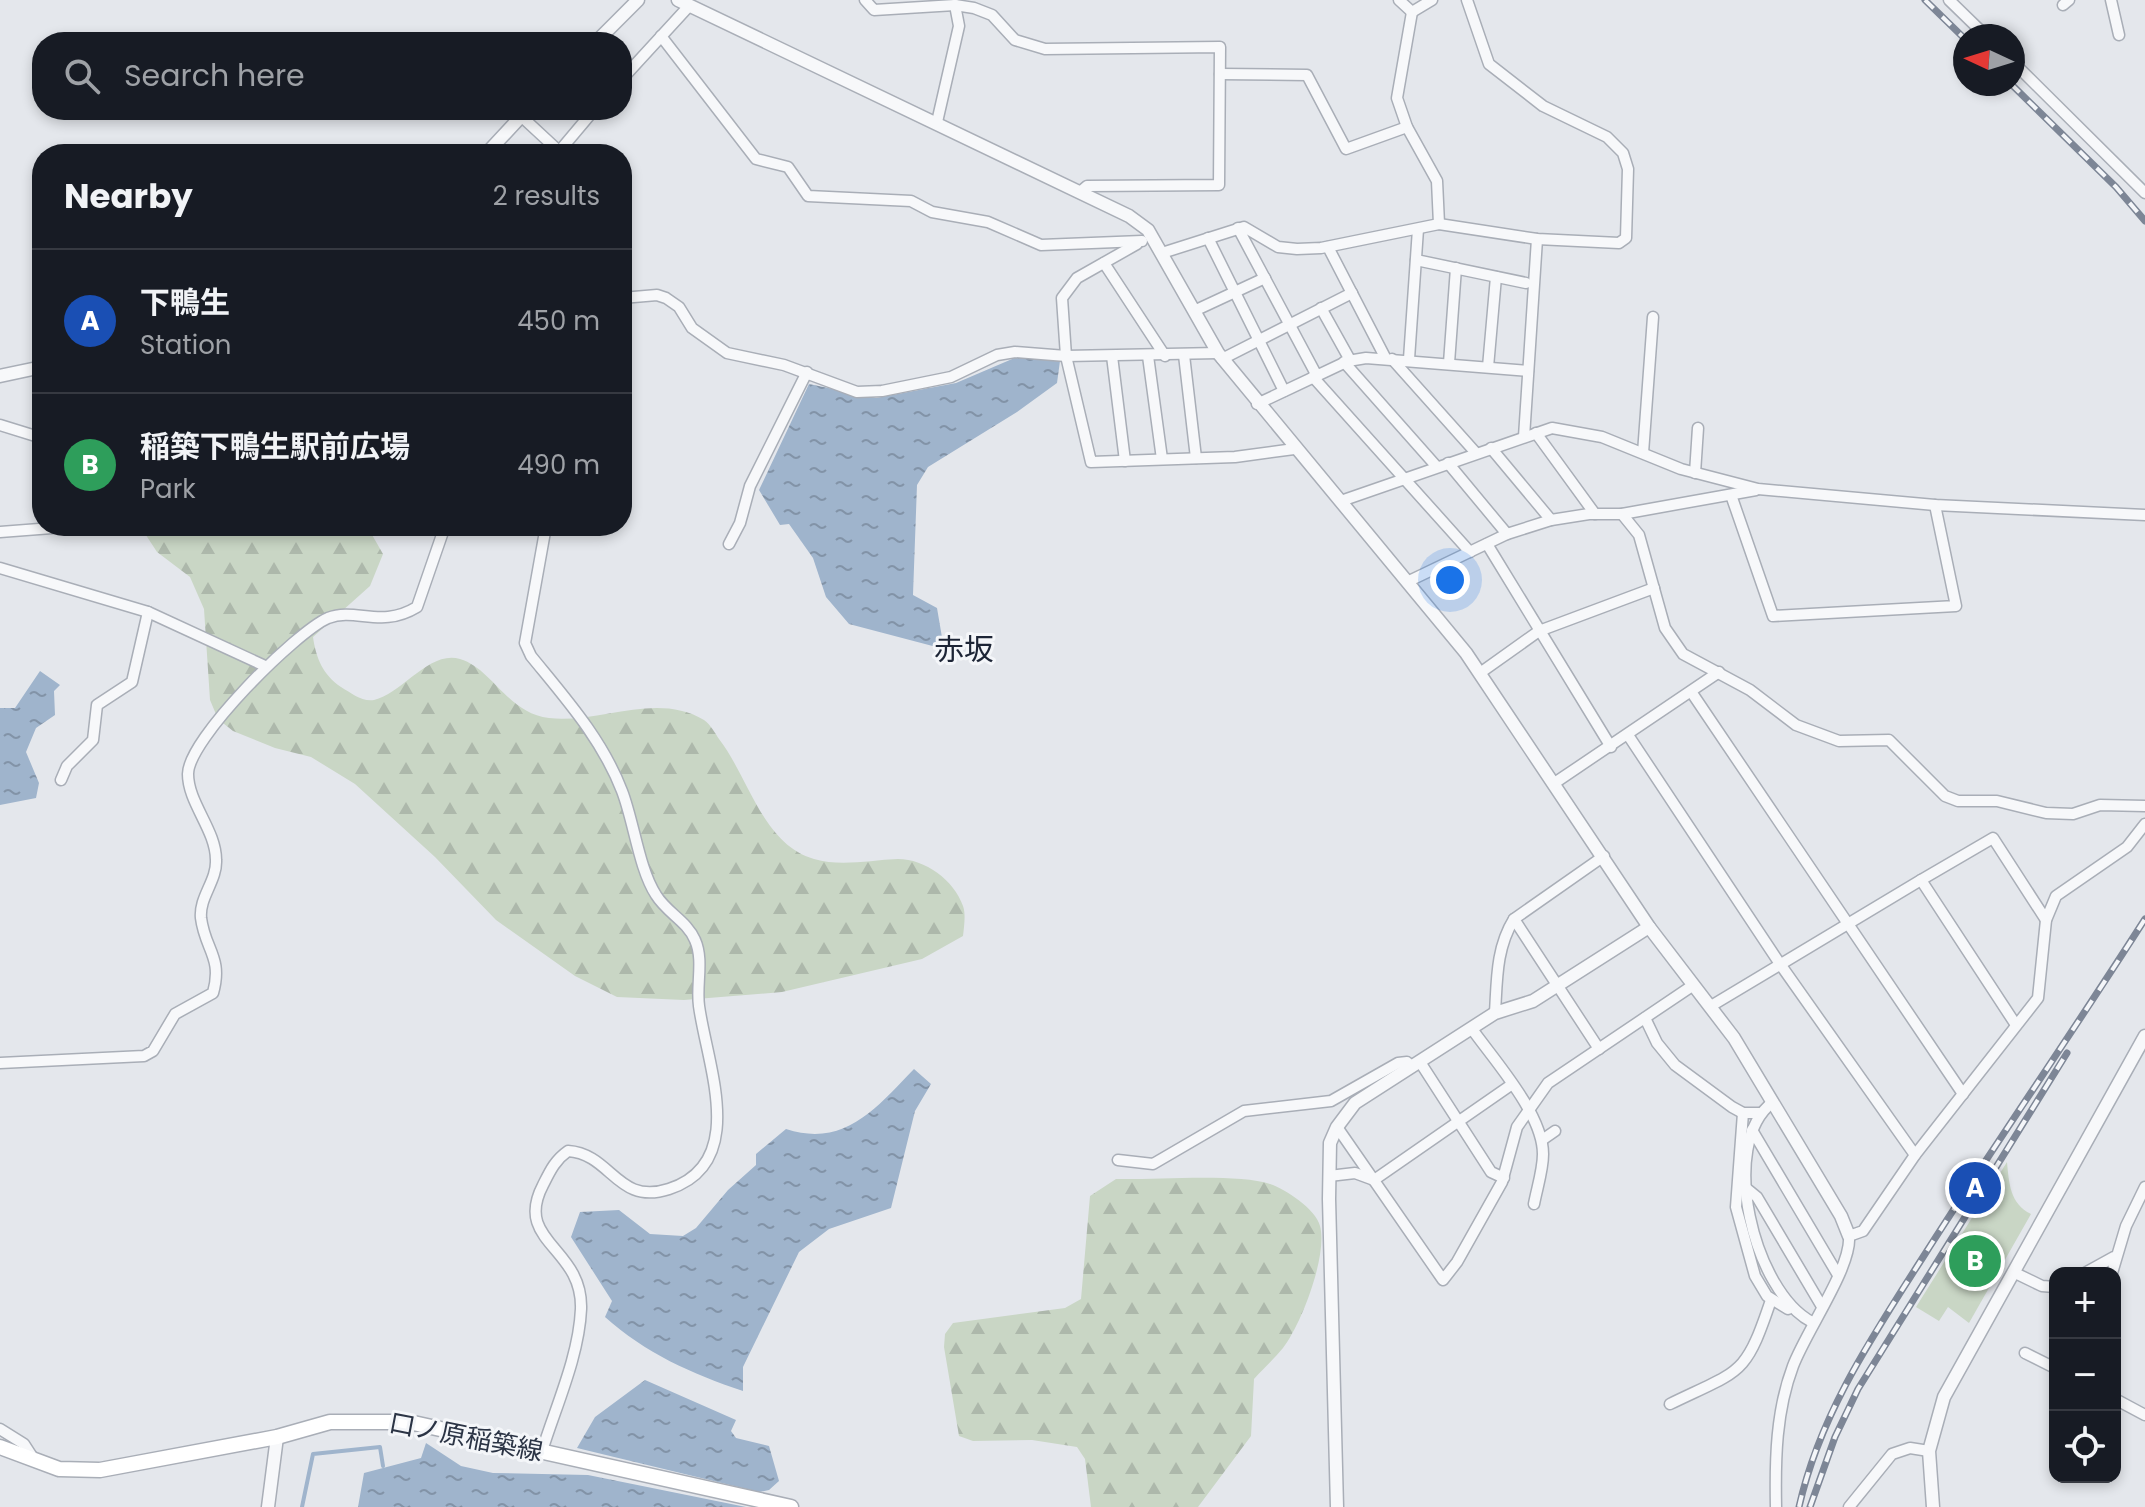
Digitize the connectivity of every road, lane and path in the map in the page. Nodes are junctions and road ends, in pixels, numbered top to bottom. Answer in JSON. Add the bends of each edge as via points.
{"nodes":[{"id":1,"x":638,"y":0,"type":"edge"},
{"id":2,"x":865,"y":0,"type":"edge"},
{"id":3,"x":1399,"y":0,"type":"edge"},
{"id":4,"x":1432,"y":0,"type":"edge"},
{"id":5,"x":1467,"y":0,"type":"edge"},
{"id":6,"x":1949,"y":0,"type":"edge"},
{"id":7,"x":2111,"y":0,"type":"edge"},
{"id":8,"x":684,"y":3,"type":"edge"},
{"id":9,"x":955,"y":5,"type":"junction"},
{"id":10,"x":1412,"y":12,"type":"junction"},
{"id":11,"x":1974,"y":24,"type":"edge"},
{"id":12,"x":606,"y":32,"type":"edge"},
{"id":13,"x":2119,"y":35,"type":"dead end"},
{"id":14,"x":661,"y":36,"type":"junction"},
{"id":15,"x":632,"y":68,"type":"edge"},
{"id":16,"x":1220,"y":74,"type":"junction"},
{"id":17,"x":2025,"y":74,"type":"edge"},
{"id":18,"x":518,"y":120,"type":"edge"},
{"id":19,"x":530,"y":120,"type":"edge"},
{"id":20,"x":586,"y":120,"type":"edge"},
{"id":21,"x":937,"y":122,"type":"junction"},
{"id":22,"x":1407,"y":127,"type":"junction"},
{"id":23,"x":495,"y":144,"type":"edge"},
{"id":24,"x":551,"y":144,"type":"edge"},
{"id":25,"x":566,"y":144,"type":"edge"},
{"id":26,"x":1080,"y":192,"type":"junction"},
{"id":27,"x":2145,"y":193,"type":"edge"},
{"id":28,"x":1439,"y":224,"type":"junction"},
{"id":29,"x":1238,"y":228,"type":"junction"},
{"id":30,"x":1418,"y":229,"type":"junction"},
{"id":31,"x":1147,"y":238,"type":"junction"},
{"id":32,"x":1208,"y":238,"type":"junction"},
{"id":33,"x":1537,"y":239,"type":"junction"},
{"id":34,"x":1328,"y":247,"type":"junction"},
{"id":35,"x":1162,"y":253,"type":"junction"},
{"id":36,"x":1416,"y":260,"type":"junction"},
{"id":37,"x":1104,"y":263,"type":"junction"},
{"id":38,"x":1456,"y":268,"type":"junction"},
{"id":39,"x":1496,"y":277,"type":"junction"},
{"id":40,"x":1265,"y":278,"type":"junction"},
{"id":41,"x":1526,"y":283,"type":"dead end"},
{"id":42,"x":1235,"y":292,"type":"junction"},
{"id":43,"x":1352,"y":293,"type":"junction"},
{"id":44,"x":632,"y":297,"type":"edge"},
{"id":45,"x":1321,"y":308,"type":"junction"},
{"id":46,"x":1194,"y":311,"type":"junction"},
{"id":47,"x":1653,"y":317,"type":"dead end"},
{"id":48,"x":1289,"y":323,"type":"junction"},
{"id":49,"x":1259,"y":340,"type":"junction"},
{"id":50,"x":1184,"y":355,"type":"junction"},
{"id":51,"x":1066,"y":356,"type":"junction"},
{"id":52,"x":1112,"y":356,"type":"junction"},
{"id":53,"x":1148,"y":356,"type":"junction"},
{"id":54,"x":1165,"y":356,"type":"junction"},
{"id":55,"x":1220,"y":356,"type":"junction"},
{"id":56,"x":1389,"y":359,"type":"junction"},
{"id":57,"x":1409,"y":359,"type":"junction"},
{"id":58,"x":1347,"y":361,"type":"junction"},
{"id":59,"x":1449,"y":363,"type":"junction"},
{"id":60,"x":1488,"y":367,"type":"junction"},
{"id":61,"x":32,"y":369,"type":"edge"},
{"id":62,"x":1528,"y":371,"type":"junction"},
{"id":63,"x":807,"y":372,"type":"junction"},
{"id":64,"x":0,"y":376,"type":"edge"},
{"id":65,"x":1315,"y":376,"type":"junction"},
{"id":66,"x":1284,"y":391,"type":"junction"},
{"id":67,"x":1257,"y":404,"type":"junction"},
{"id":68,"x":0,"y":425,"type":"edge"},
{"id":69,"x":1698,"y":428,"type":"dead end"},
{"id":70,"x":1536,"y":433,"type":"junction"},
{"id":71,"x":32,"y":435,"type":"edge"},
{"id":72,"x":1524,"y":437,"type":"junction"},
{"id":73,"x":1491,"y":448,"type":"junction"},
{"id":74,"x":1294,"y":449,"type":"junction"},
{"id":75,"x":1476,"y":453,"type":"junction"},
{"id":76,"x":1643,"y":453,"type":"junction"},
{"id":77,"x":1196,"y":458,"type":"junction"},
{"id":78,"x":1162,"y":459,"type":"junction"},
{"id":79,"x":1125,"y":461,"type":"junction"},
{"id":80,"x":1442,"y":465,"type":"junction"},
{"id":81,"x":1695,"y":473,"type":"junction"},
{"id":82,"x":1406,"y":478,"type":"junction"},
{"id":83,"x":1758,"y":489,"type":"junction"},
{"id":84,"x":1731,"y":495,"type":"junction"},
{"id":85,"x":1341,"y":501,"type":"junction"},
{"id":86,"x":1935,"y":505,"type":"junction"},
{"id":87,"x":1595,"y":514,"type":"junction"},
{"id":88,"x":1622,"y":514,"type":"junction"},
{"id":89,"x":2145,"y":515,"type":"edge"},
{"id":90,"x":1551,"y":520,"type":"junction"},
{"id":91,"x":32,"y":530,"type":"edge"},
{"id":92,"x":0,"y":532,"type":"edge"},
{"id":93,"x":1507,"y":534,"type":"junction"},
{"id":94,"x":442,"y":536,"type":"edge"},
{"id":95,"x":544,"y":536,"type":"edge"},
{"id":96,"x":729,"y":544,"type":"dead end"},
{"id":97,"x":1487,"y":544,"type":"junction"},
{"id":98,"x":1470,"y":552,"type":"junction"},
{"id":99,"x":0,"y":568,"type":"edge"},
{"id":100,"x":1409,"y":581,"type":"junction"},
{"id":101,"x":1654,"y":588,"type":"junction"},
{"id":102,"x":148,"y":612,"type":"junction"},
{"id":103,"x":1539,"y":631,"type":"junction"},
{"id":104,"x":265,"y":666,"type":"junction"},
{"id":105,"x":1719,"y":672,"type":"junction"},
{"id":106,"x":1480,"y":673,"type":"junction"},
{"id":107,"x":1692,"y":693,"type":"junction"},
{"id":108,"x":1628,"y":735,"type":"junction"},
{"id":109,"x":1611,"y":747,"type":"junction"},
{"id":110,"x":61,"y":780,"type":"dead end"},
{"id":111,"x":1556,"y":782,"type":"junction"},
{"id":112,"x":2145,"y":806,"type":"edge"},
{"id":113,"x":2145,"y":824,"type":"edge"},
{"id":114,"x":1604,"y":856,"type":"junction"},
{"id":115,"x":1921,"y":880,"type":"junction"},
{"id":116,"x":1514,"y":919,"type":"junction"},
{"id":117,"x":1849,"y":920,"type":"junction"},
{"id":118,"x":2046,"y":920,"type":"junction"},
{"id":119,"x":1649,"y":927,"type":"junction"},
{"id":120,"x":1780,"y":964,"type":"junction"},
{"id":121,"x":1558,"y":986,"type":"junction"},
{"id":122,"x":1692,"y":986,"type":"junction"},
{"id":123,"x":1711,"y":1006,"type":"junction"},
{"id":124,"x":1495,"y":1013,"type":"junction"},
{"id":125,"x":1645,"y":1018,"type":"junction"},
{"id":126,"x":2016,"y":1025,"type":"junction"},
{"id":127,"x":1472,"y":1029,"type":"junction"},
{"id":128,"x":2145,"y":1036,"type":"edge"},
{"id":129,"x":1599,"y":1049,"type":"junction"},
{"id":130,"x":0,"y":1063,"type":"edge"},
{"id":131,"x":1416,"y":1064,"type":"junction"},
{"id":132,"x":1511,"y":1085,"type":"junction"},
{"id":133,"x":1963,"y":1094,"type":"junction"},
{"id":134,"x":1773,"y":1102,"type":"junction"},
{"id":135,"x":1528,"y":1108,"type":"junction"},
{"id":136,"x":1743,"y":1113,"type":"junction"},
{"id":137,"x":1759,"y":1113,"type":"junction"},
{"id":138,"x":1458,"y":1121,"type":"junction"},
{"id":139,"x":1337,"y":1127,"type":"junction"},
{"id":140,"x":1752,"y":1130,"type":"junction"},
{"id":141,"x":1555,"y":1131,"type":"dead end"},
{"id":142,"x":1542,"y":1140,"type":"junction"},
{"id":143,"x":1915,"y":1155,"type":"junction"},
{"id":144,"x":1118,"y":1160,"type":"dead end"},
{"id":145,"x":1329,"y":1176,"type":"junction"},
{"id":146,"x":1504,"y":1178,"type":"junction"},
{"id":147,"x":1374,"y":1180,"type":"junction"},
{"id":148,"x":2145,"y":1187,"type":"edge"},
{"id":149,"x":1746,"y":1188,"type":"junction"},
{"id":150,"x":1534,"y":1204,"type":"dead end"},
{"id":151,"x":1849,"y":1236,"type":"junction"},
{"id":152,"x":2114,"y":1257,"type":"junction"},
{"id":153,"x":2096,"y":1267,"type":"edge"},
{"id":154,"x":2113,"y":1267,"type":"edge"},
{"id":155,"x":2013,"y":1272,"type":"junction"},
{"id":156,"x":1838,"y":1275,"type":"junction"},
{"id":157,"x":2049,"y":1287,"type":"edge"},
{"id":158,"x":1771,"y":1300,"type":"junction"},
{"id":159,"x":1821,"y":1305,"type":"junction"},
{"id":160,"x":1793,"y":1312,"type":"junction"},
{"id":161,"x":1812,"y":1322,"type":"junction"},
{"id":162,"x":2025,"y":1353,"type":"dead end"},
{"id":163,"x":2049,"y":1365,"type":"edge"},
{"id":164,"x":2121,"y":1402,"type":"edge"},
{"id":165,"x":1670,"y":1404,"type":"dead end"},
{"id":166,"x":2145,"y":1415,"type":"edge"},
{"id":167,"x":0,"y":1429,"type":"edge"},
{"id":168,"x":277,"y":1437,"type":"junction"},
{"id":169,"x":0,"y":1447,"type":"edge"},
{"id":170,"x":542,"y":1451,"type":"junction"},
{"id":171,"x":1929,"y":1451,"type":"junction"},
{"id":172,"x":36,"y":1462,"type":"junction"},
{"id":173,"x":268,"y":1507,"type":"edge"},
{"id":174,"x":791,"y":1507,"type":"edge"},
{"id":175,"x":1337,"y":1507,"type":"edge"},
{"id":176,"x":1776,"y":1507,"type":"edge"},
{"id":177,"x":1849,"y":1507,"type":"edge"},
{"id":178,"x":1933,"y":1507,"type":"edge"}],
"edges":[{"from":1,"to":12,"type":"street"},
{"from":2,"to":9,"type":"street","via":[[874,10]]},
{"from":3,"to":10,"type":"street"},
{"from":4,"to":10,"type":"street"},
{"from":5,"to":33,"type":"street","via":[[1489,64],[1543,106],[1607,137],[1623,153],[1628,169],[1626,238],[1619,243]]},
{"from":6,"to":11,"type":"street"},
{"from":7,"to":13,"type":"street"},
{"from":8,"to":14,"type":"street"},
{"from":8,"to":21,"type":"street"},
{"from":9,"to":16,"type":"street","via":[[992,15],[1015,40],[1045,49],[1220,47]]},
{"from":9,"to":21,"type":"street","via":[[959,26]]},
{"from":10,"to":22,"type":"street","via":[[1397,98]]},
{"from":14,"to":15,"type":"street"},
{"from":14,"to":31,"type":"street","via":[[756,159],[788,167],[808,196],[911,201],[932,212],[988,222],[1041,245]]},
{"from":16,"to":22,"type":"street","via":[[1307,75],[1346,149]]},
{"from":16,"to":26,"type":"street","via":[[1219,185],[1087,186]]},
{"from":17,"to":27,"type":"street"},
{"from":18,"to":23,"type":"street"},
{"from":19,"to":24,"type":"street"},
{"from":20,"to":25,"type":"street"},
{"from":21,"to":26,"type":"street"},
{"from":22,"to":28,"type":"street","via":[[1437,181]]},
{"from":26,"to":31,"type":"street","via":[[1129,216]]},
{"from":28,"to":30,"type":"street"},
{"from":28,"to":33,"type":"street"},
{"from":29,"to":32,"type":"street"},
{"from":29,"to":34,"type":"street","via":[[1278,247]]},
{"from":29,"to":40,"type":"street"},
{"from":30,"to":34,"type":"street"},
{"from":30,"to":36,"type":"street"},
{"from":31,"to":35,"type":"street"},
{"from":31,"to":37,"type":"street"},
{"from":32,"to":35,"type":"street"},
{"from":32,"to":42,"type":"street"},
{"from":33,"to":62,"type":"street"},
{"from":34,"to":43,"type":"street"},
{"from":35,"to":46,"type":"street"},
{"from":36,"to":38,"type":"street"},
{"from":36,"to":57,"type":"street"},
{"from":37,"to":51,"type":"street","via":[[1077,278],[1062,298]]},
{"from":37,"to":54,"type":"street"},
{"from":38,"to":39,"type":"street"},
{"from":38,"to":59,"type":"street"},
{"from":39,"to":41,"type":"street"},
{"from":39,"to":60,"type":"street"},
{"from":40,"to":42,"type":"street"},
{"from":40,"to":48,"type":"street"},
{"from":42,"to":46,"type":"street"},
{"from":42,"to":49,"type":"street"},
{"from":43,"to":45,"type":"street"},
{"from":43,"to":56,"type":"street"},
{"from":44,"to":63,"type":"street","via":[[666,298],[704,338],[727,353]]},
{"from":45,"to":48,"type":"street"},
{"from":45,"to":58,"type":"street"},
{"from":46,"to":55,"type":"street"},
{"from":47,"to":76,"type":"street"},
{"from":48,"to":49,"type":"street"},
{"from":48,"to":65,"type":"street"},
{"from":49,"to":55,"type":"street"},
{"from":49,"to":66,"type":"street"},
{"from":50,"to":54,"type":"street"},
{"from":50,"to":55,"type":"street"},
{"from":50,"to":77,"type":"street"},
{"from":51,"to":52,"type":"street"},
{"from":51,"to":63,"type":"street","via":[[997,355],[951,377],[882,391],[857,392]]},
{"from":51,"to":79,"type":"street","via":[[1091,462]]},
{"from":52,"to":53,"type":"street"},
{"from":52,"to":79,"type":"street"},
{"from":53,"to":54,"type":"street"},
{"from":53,"to":78,"type":"street"},
{"from":55,"to":67,"type":"street"},
{"from":56,"to":57,"type":"street"},
{"from":56,"to":58,"type":"street"},
{"from":56,"to":75,"type":"street"},
{"from":57,"to":59,"type":"street"},
{"from":58,"to":65,"type":"street"},
{"from":58,"to":80,"type":"street"},
{"from":59,"to":60,"type":"street"},
{"from":60,"to":62,"type":"street"},
{"from":61,"to":64,"type":"street"},
{"from":62,"to":72,"type":"street"},
{"from":63,"to":96,"type":"street","via":[[750,486]]},
{"from":65,"to":66,"type":"street"},
{"from":65,"to":82,"type":"street"},
{"from":66,"to":67,"type":"street"},
{"from":67,"to":74,"type":"street"},
{"from":68,"to":71,"type":"street"},
{"from":69,"to":81,"type":"street"},
{"from":70,"to":72,"type":"street"},
{"from":70,"to":76,"type":"street","via":[[1576,430]]},
{"from":70,"to":87,"type":"street"},
{"from":72,"to":73,"type":"street"},
{"from":73,"to":75,"type":"street"},
{"from":73,"to":90,"type":"street"},
{"from":74,"to":77,"type":"street"},
{"from":74,"to":85,"type":"street"},
{"from":75,"to":80,"type":"street"},
{"from":76,"to":81,"type":"street"},
{"from":77,"to":78,"type":"street"},
{"from":78,"to":79,"type":"street"},
{"from":80,"to":82,"type":"street"},
{"from":80,"to":93,"type":"street"},
{"from":81,"to":83,"type":"street"},
{"from":82,"to":85,"type":"street"},
{"from":82,"to":98,"type":"street"},
{"from":83,"to":84,"type":"street"},
{"from":83,"to":86,"type":"street"},
{"from":84,"to":86,"type":"street","via":[[1773,616],[1956,606]]},
{"from":84,"to":88,"type":"street"},
{"from":85,"to":100,"type":"street"},
{"from":86,"to":89,"type":"street"},
{"from":87,"to":88,"type":"street"},
{"from":87,"to":90,"type":"street"},
{"from":88,"to":101,"type":"street","via":[[1639,535]]},
{"from":90,"to":93,"type":"street"},
{"from":91,"to":92,"type":"street"},
{"from":93,"to":97,"type":"street"},
{"from":94,"to":104,"type":"street","via":[[417,607],[393,618],[330,618]]},
{"from":95,"to":170,"type":"street","via":[[525,643],[604,751],[636,830],[650,882],[695,940],[717,1126],[703,1168],[687,1181],[651,1193],[632,1191],[594,1157],[568,1151],[557,1158],[537,1197],[534,1218],[572,1267],[581,1307]]},
{"from":97,"to":98,"type":"street"},
{"from":97,"to":103,"type":"street"},
{"from":98,"to":100,"type":"street"},
{"from":99,"to":102,"type":"street"},
{"from":100,"to":106,"type":"street"},
{"from":101,"to":103,"type":"street"},
{"from":101,"to":105,"type":"street","via":[[1665,628],[1683,654]]},
{"from":102,"to":104,"type":"street"},
{"from":102,"to":110,"type":"street","via":[[132,682],[97,705],[93,740],[67,766]]},
{"from":103,"to":106,"type":"street"},
{"from":103,"to":109,"type":"street"},
{"from":104,"to":130,"type":"street","via":[[197,748],[188,774],[217,861],[200,913],[217,959],[213,993],[175,1014],[153,1051],[144,1056]]},
{"from":105,"to":107,"type":"street"},
{"from":105,"to":112,"type":"street","via":[[1796,725],[1839,741],[1889,740],[1945,796],[1958,801],[1997,801],[2073,814],[2100,805]]},
{"from":106,"to":111,"type":"street"},
{"from":107,"to":108,"type":"street"},
{"from":107,"to":117,"type":"street"},
{"from":108,"to":109,"type":"street"},
{"from":108,"to":120,"type":"street"},
{"from":109,"to":111,"type":"street"},
{"from":111,"to":114,"type":"street"},
{"from":113,"to":118,"type":"street","via":[[2127,847],[2056,896]]},
{"from":114,"to":116,"type":"street"},
{"from":114,"to":119,"type":"street"},
{"from":115,"to":117,"type":"street"},
{"from":115,"to":118,"type":"street","via":[[1993,838]]},
{"from":115,"to":126,"type":"street"},
{"from":116,"to":121,"type":"street"},
{"from":116,"to":124,"type":"street","via":[[1503,936]]},
{"from":117,"to":120,"type":"street"},
{"from":117,"to":133,"type":"street"},
{"from":118,"to":126,"type":"street","via":[[2038,998]]},
{"from":119,"to":121,"type":"street"},
{"from":119,"to":122,"type":"street"},
{"from":120,"to":123,"type":"street"},
{"from":120,"to":143,"type":"street"},
{"from":121,"to":124,"type":"street"},
{"from":121,"to":129,"type":"street"},
{"from":122,"to":123,"type":"street"},
{"from":122,"to":125,"type":"street"},
{"from":123,"to":134,"type":"street"},
{"from":124,"to":127,"type":"street"},
{"from":125,"to":129,"type":"street"},
{"from":125,"to":136,"type":"street","via":[[1675,1065]]},
{"from":126,"to":133,"type":"street"},
{"from":127,"to":131,"type":"street"},
{"from":127,"to":132,"type":"street"},
{"from":128,"to":155,"type":"street"},
{"from":129,"to":135,"type":"street","via":[[1548,1083]]},
{"from":131,"to":138,"type":"street"},
{"from":131,"to":139,"type":"street","via":[[1355,1103]]},
{"from":131,"to":144,"type":"street","via":[[1398,1063],[1331,1101],[1244,1111],[1153,1164]]},
{"from":132,"to":135,"type":"street"},
{"from":132,"to":138,"type":"street"},
{"from":133,"to":143,"type":"street"},
{"from":134,"to":137,"type":"street"},
{"from":134,"to":151,"type":"street"},
{"from":135,"to":142,"type":"street"},
{"from":135,"to":146,"type":"street","via":[[1517,1127]]},
{"from":136,"to":137,"type":"street"},
{"from":136,"to":158,"type":"street","via":[[1736,1207],[1755,1276]]},
{"from":137,"to":140,"type":"street"},
{"from":138,"to":146,"type":"street","via":[[1491,1172]]},
{"from":138,"to":147,"type":"street"},
{"from":139,"to":145,"type":"street","via":[[1330,1143]]},
{"from":139,"to":147,"type":"street"},
{"from":140,"to":149,"type":"street"},
{"from":140,"to":156,"type":"street"},
{"from":141,"to":142,"type":"street"},
{"from":142,"to":150,"type":"street"},
{"from":143,"to":151,"type":"street","via":[[1863,1231]]},
{"from":145,"to":147,"type":"street","via":[[1355,1173]]},
{"from":145,"to":175,"type":"street"},
{"from":146,"to":147,"type":"street","via":[[1443,1280]]},
{"from":148,"to":152,"type":"street"},
{"from":149,"to":159,"type":"street","via":[[1757,1197]]},
{"from":149,"to":160,"type":"street","via":[[1760,1259]]},
{"from":151,"to":156,"type":"street","via":[[1849,1255]]},
{"from":152,"to":153,"type":"street"},
{"from":152,"to":154,"type":"street"},
{"from":155,"to":157,"type":"street"},
{"from":155,"to":171,"type":"street","via":[[1944,1397]]},
{"from":156,"to":159,"type":"street"},
{"from":158,"to":160,"type":"street"},
{"from":158,"to":165,"type":"street","via":[[1742,1367]]},
{"from":159,"to":161,"type":"street"},
{"from":160,"to":161,"type":"street"},
{"from":161,"to":176,"type":"street","via":[[1780,1410]]},
{"from":162,"to":163,"type":"street"},
{"from":164,"to":166,"type":"street"},
{"from":167,"to":172,"type":"street","via":[[24,1444]]},
{"from":168,"to":170,"type":"main road","name":"口ノ原稲築線","via":[[330,1422],[409,1422]]},
{"from":168,"to":172,"type":"main road","name":"口ノ原稲築線","via":[[100,1470],[59,1469]]},
{"from":168,"to":173,"type":"street"},
{"from":169,"to":172,"type":"main road","name":"口ノ原稲築線"},
{"from":170,"to":174,"type":"main road","name":"口ノ原稲築線"},
{"from":171,"to":177,"type":"street","via":[[1910,1448],[1892,1454]]},
{"from":171,"to":178,"type":"street"}]}
